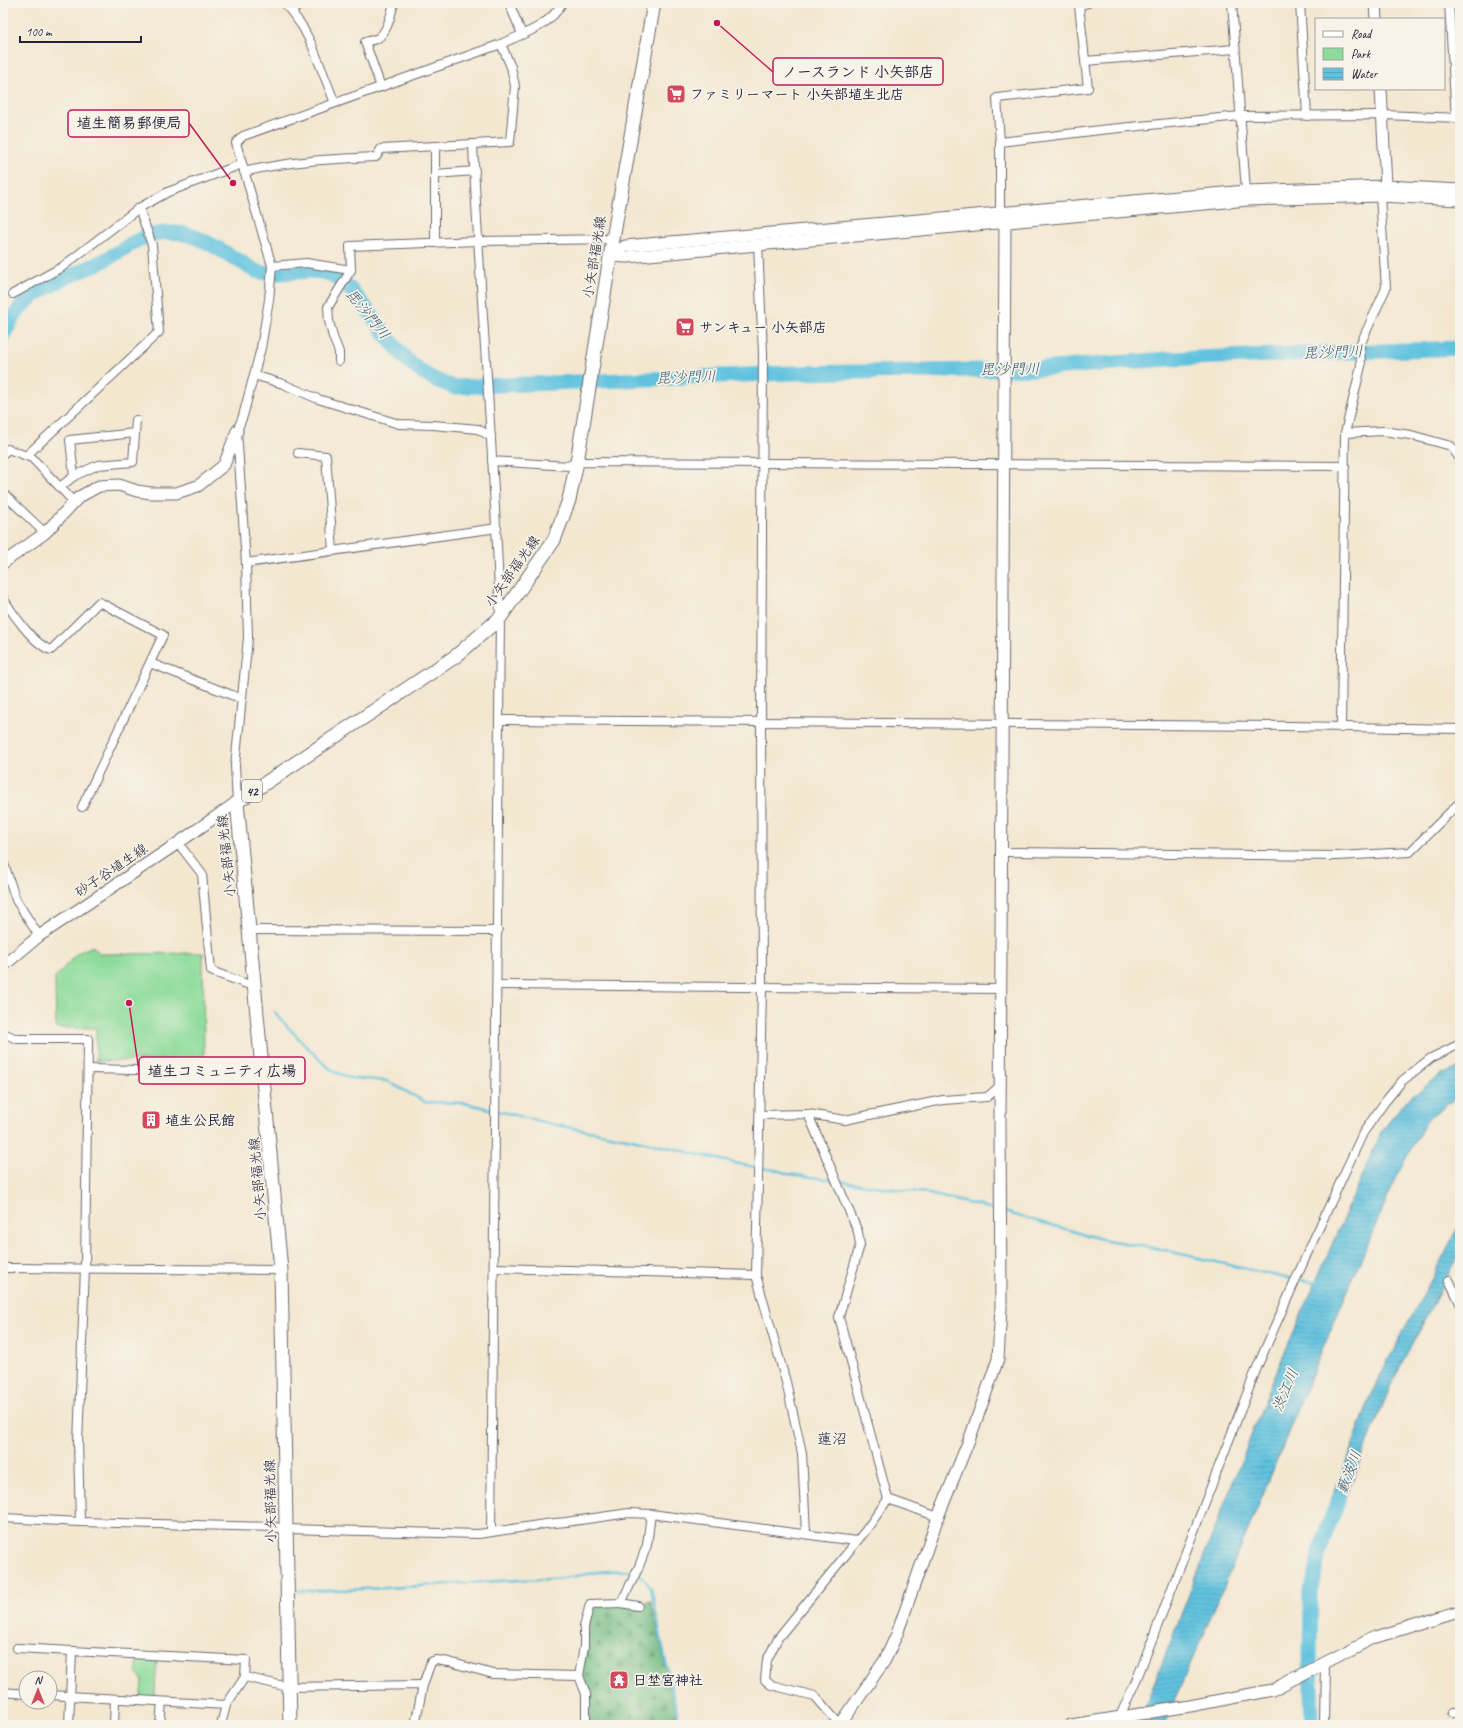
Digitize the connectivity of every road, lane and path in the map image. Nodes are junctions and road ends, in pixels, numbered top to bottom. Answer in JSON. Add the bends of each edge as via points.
{"nodes":[{"id":1,"x":285,"y":3,"type":"edge"},
{"id":2,"x":303,"y":3,"type":"edge"},
{"id":3,"x":394,"y":3,"type":"edge"},
{"id":4,"x":509,"y":3,"type":"edge"},
{"id":5,"x":562,"y":3,"type":"edge"},
{"id":6,"x":654,"y":3,"type":"edge"},
{"id":7,"x":1088,"y":3,"type":"edge"},
{"id":8,"x":1232,"y":3,"type":"edge"},
{"id":9,"x":1300,"y":3,"type":"edge"},
{"id":10,"x":1375,"y":3,"type":"edge"},
{"id":11,"x":1449,"y":3,"type":"edge"},
{"id":12,"x":291,"y":11,"type":"junction"},
{"id":13,"x":1376,"y":18,"type":"edge"},
{"id":14,"x":522,"y":34,"type":"junction"},
{"id":15,"x":501,"y":44,"type":"junction"},
{"id":16,"x":1235,"y":49,"type":"junction"},
{"id":17,"x":1085,"y":61,"type":"junction"},
{"id":18,"x":1456,"y":66,"type":"edge"},
{"id":19,"x":381,"y":87,"type":"junction"},
{"id":20,"x":1381,"y":90,"type":"edge"},
{"id":21,"x":335,"y":104,"type":"junction"},
{"id":22,"x":1383,"y":115,"type":"junction"},
{"id":23,"x":1240,"y":116,"type":"junction"},
{"id":24,"x":1307,"y":116,"type":"junction"},
{"id":25,"x":1458,"y":118,"type":"edge"},
{"id":26,"x":1000,"y":142,"type":"junction"},
{"id":27,"x":474,"y":144,"type":"junction"},
{"id":28,"x":435,"y":146,"type":"junction"},
{"id":29,"x":243,"y":168,"type":"junction"},
{"id":30,"x":475,"y":171,"type":"junction"},
{"id":31,"x":435,"y":174,"type":"junction"},
{"id":32,"x":1386,"y":186,"type":"junction"},
{"id":33,"x":1460,"y":190,"type":"edge"},
{"id":34,"x":1246,"y":191,"type":"junction"},
{"id":35,"x":1380,"y":196,"type":"junction"},
{"id":36,"x":1460,"y":200,"type":"edge"},
{"id":37,"x":138,"y":208,"type":"junction"},
{"id":38,"x":1003,"y":217,"type":"junction"},
{"id":39,"x":613,"y":239,"type":"junction"},
{"id":40,"x":478,"y":241,"type":"junction"},
{"id":41,"x":435,"y":243,"type":"junction"},
{"id":42,"x":758,"y":244,"type":"junction"},
{"id":43,"x":610,"y":256,"type":"junction"},
{"id":44,"x":272,"y":266,"type":"junction"},
{"id":45,"x":351,"y":270,"type":"junction"},
{"id":46,"x":14,"y":294,"type":"dead end"},
{"id":47,"x":339,"y":361,"type":"dead end"},
{"id":48,"x":254,"y":375,"type":"junction"},
{"id":49,"x":136,"y":420,"type":"dead end"},
{"id":50,"x":237,"y":431,"type":"junction"},
{"id":51,"x":135,"y":433,"type":"junction"},
{"id":52,"x":1345,"y":433,"type":"junction"},
{"id":53,"x":491,"y":438,"type":"junction"},
{"id":54,"x":298,"y":452,"type":"dead end"},
{"id":55,"x":3,"y":454,"type":"edge"},
{"id":56,"x":26,"y":456,"type":"junction"},
{"id":57,"x":1460,"y":460,"type":"edge"},
{"id":58,"x":492,"y":461,"type":"junction"},
{"id":59,"x":577,"y":462,"type":"junction"},
{"id":60,"x":762,"y":462,"type":"junction"},
{"id":61,"x":1004,"y":465,"type":"junction"},
{"id":62,"x":1345,"y":466,"type":"junction"},
{"id":63,"x":74,"y":476,"type":"junction"},
{"id":64,"x":60,"y":487,"type":"junction"},
{"id":65,"x":3,"y":493,"type":"edge"},
{"id":66,"x":74,"y":502,"type":"junction"},
{"id":67,"x":497,"y":528,"type":"junction"},
{"id":68,"x":44,"y":533,"type":"junction"},
{"id":69,"x":332,"y":551,"type":"junction"},
{"id":70,"x":3,"y":563,"type":"edge"},
{"id":71,"x":246,"y":563,"type":"junction"},
{"id":72,"x":3,"y":598,"type":"edge"},
{"id":73,"x":500,"y":618,"type":"junction"},
{"id":74,"x":150,"y":663,"type":"junction"},
{"id":75,"x":242,"y":699,"type":"junction"},
{"id":76,"x":499,"y":720,"type":"junction"},
{"id":77,"x":761,"y":722,"type":"junction"},
{"id":78,"x":1002,"y":724,"type":"junction"},
{"id":79,"x":1341,"y":728,"type":"junction"},
{"id":80,"x":1460,"y":729,"type":"edge"},
{"id":81,"x":237,"y":802,"type":"junction"},
{"id":82,"x":1460,"y":802,"type":"edge"},
{"id":83,"x":82,"y":807,"type":"dead end"},
{"id":84,"x":178,"y":843,"type":"junction"},
{"id":85,"x":1002,"y":852,"type":"junction"},
{"id":86,"x":4,"y":867,"type":"edge"},
{"id":87,"x":250,"y":930,"type":"junction"},
{"id":88,"x":498,"y":931,"type":"junction"},
{"id":89,"x":39,"y":936,"type":"junction"},
{"id":90,"x":3,"y":966,"type":"edge"},
{"id":91,"x":497,"y":984,"type":"junction"},
{"id":92,"x":255,"y":988,"type":"junction"},
{"id":93,"x":762,"y":988,"type":"junction"},
{"id":94,"x":1001,"y":989,"type":"junction"},
{"id":95,"x":3,"y":1033,"type":"edge"},
{"id":96,"x":1460,"y":1044,"type":"edge"},
{"id":97,"x":88,"y":1069,"type":"junction"},
{"id":98,"x":263,"y":1072,"type":"junction"},
{"id":99,"x":1000,"y":1086,"type":"junction"},
{"id":100,"x":808,"y":1114,"type":"junction"},
{"id":101,"x":760,"y":1115,"type":"junction"},
{"id":102,"x":3,"y":1268,"type":"edge"},
{"id":103,"x":85,"y":1268,"type":"junction"},
{"id":104,"x":494,"y":1268,"type":"junction"},
{"id":105,"x":281,"y":1270,"type":"junction"},
{"id":106,"x":756,"y":1275,"type":"junction"},
{"id":107,"x":1449,"y":1280,"type":"dead end"},
{"id":108,"x":1459,"y":1297,"type":"edge"},
{"id":109,"x":888,"y":1499,"type":"junction"},
{"id":110,"x":651,"y":1514,"type":"junction"},
{"id":111,"x":938,"y":1517,"type":"junction"},
{"id":112,"x":3,"y":1518,"type":"edge"},
{"id":113,"x":80,"y":1522,"type":"junction"},
{"id":114,"x":286,"y":1529,"type":"junction"},
{"id":115,"x":491,"y":1532,"type":"junction"},
{"id":116,"x":806,"y":1533,"type":"junction"},
{"id":117,"x":856,"y":1541,"type":"junction"},
{"id":118,"x":621,"y":1603,"type":"junction"},
{"id":119,"x":638,"y":1606,"type":"dead end"},
{"id":120,"x":1460,"y":1611,"type":"edge"},
{"id":121,"x":17,"y":1648,"type":"dead end"},
{"id":122,"x":72,"y":1651,"type":"junction"},
{"id":123,"x":1322,"y":1664,"type":"junction"},
{"id":124,"x":580,"y":1676,"type":"junction"},
{"id":125,"x":245,"y":1677,"type":"junction"},
{"id":126,"x":423,"y":1685,"type":"junction"},
{"id":127,"x":288,"y":1687,"type":"junction"},
{"id":128,"x":3,"y":1692,"type":"edge"},
{"id":129,"x":18,"y":1693,"type":"edge"},
{"id":130,"x":58,"y":1695,"type":"edge"},
{"id":131,"x":71,"y":1696,"type":"junction"},
{"id":132,"x":115,"y":1699,"type":"junction"},
{"id":133,"x":162,"y":1702,"type":"junction"},
{"id":134,"x":226,"y":1705,"type":"junction"},
{"id":135,"x":1120,"y":1720,"type":"edge"},
{"id":136,"x":69,"y":1725,"type":"edge"},
{"id":137,"x":114,"y":1725,"type":"edge"},
{"id":138,"x":160,"y":1725,"type":"edge"},
{"id":139,"x":221,"y":1725,"type":"edge"},
{"id":140,"x":290,"y":1725,"type":"edge"},
{"id":141,"x":415,"y":1725,"type":"edge"},
{"id":142,"x":586,"y":1725,"type":"edge"},
{"id":143,"x":840,"y":1725,"type":"edge"},
{"id":144,"x":1071,"y":1725,"type":"edge"},
{"id":145,"x":1324,"y":1725,"type":"edge"}],
"edges":[{"from":1,"to":12,"type":"street"},
{"from":2,"to":12,"type":"street"},
{"from":3,"to":19,"type":"street","via":[[383,32],[378,38],[365,42]]},
{"from":4,"to":14,"type":"street"},
{"from":5,"to":14,"type":"street","via":[[541,26]]},
{"from":6,"to":39,"type":"main road","name":"小矢部福光線","number":"42"},
{"from":7,"to":17,"type":"street","via":[[1078,5]]},
{"from":8,"to":16,"type":"street"},
{"from":9,"to":24,"type":"street"},
{"from":10,"to":13,"type":"street"},
{"from":11,"to":18,"type":"street"},
{"from":12,"to":21,"type":"street","via":[[312,44]]},
{"from":14,"to":15,"type":"street"},
{"from":15,"to":19,"type":"street"},
{"from":15,"to":27,"type":"street","via":[[511,67],[515,86],[510,142]]},
{"from":16,"to":17,"type":"street"},
{"from":16,"to":23,"type":"street"},
{"from":17,"to":26,"type":"street","via":[[1088,88],[997,98]]},
{"from":18,"to":25,"type":"street"},
{"from":19,"to":21,"type":"street"},
{"from":20,"to":22,"type":"street"},
{"from":21,"to":29,"type":"street","via":[[243,136],[236,143]]},
{"from":22,"to":24,"type":"street"},
{"from":22,"to":25,"type":"street"},
{"from":22,"to":32,"type":"street"},
{"from":23,"to":24,"type":"street"},
{"from":23,"to":26,"type":"street"},
{"from":23,"to":34,"type":"street"},
{"from":26,"to":38,"type":"street"},
{"from":27,"to":28,"type":"street"},
{"from":27,"to":30,"type":"street"},
{"from":28,"to":29,"type":"street","via":[[381,149],[376,157]]},
{"from":28,"to":31,"type":"street"},
{"from":29,"to":37,"type":"street","via":[[168,192]]},
{"from":29,"to":44,"type":"street"},
{"from":30,"to":31,"type":"street"},
{"from":30,"to":40,"type":"street"},
{"from":31,"to":41,"type":"street"},
{"from":32,"to":33,"type":"street"},
{"from":32,"to":34,"type":"street"},
{"from":32,"to":35,"type":"street"},
{"from":34,"to":38,"type":"street"},
{"from":35,"to":36,"type":"street"},
{"from":35,"to":38,"type":"street","via":[[1248,200]]},
{"from":35,"to":52,"type":"street","via":[[1386,288],[1360,345],[1361,366]]},
{"from":37,"to":46,"type":"street","via":[[62,267]]},
{"from":37,"to":56,"type":"street","via":[[152,245],[159,332]]},
{"from":38,"to":42,"type":"street"},
{"from":38,"to":43,"type":"street","via":[[625,246]]},
{"from":38,"to":61,"type":"street"},
{"from":39,"to":40,"type":"street"},
{"from":39,"to":43,"type":"main road","name":"小矢部福光線","number":"42"},
{"from":40,"to":41,"type":"street"},
{"from":40,"to":53,"type":"street"},
{"from":41,"to":45,"type":"street","via":[[350,246]]},
{"from":42,"to":43,"type":"street","via":[[627,257]]},
{"from":42,"to":60,"type":"street","via":[[763,353]]},
{"from":43,"to":59,"type":"main road","name":"小矢部福光線","number":"42"},
{"from":44,"to":45,"type":"street","via":[[306,263]]},
{"from":44,"to":48,"type":"street","via":[[268,307]]},
{"from":45,"to":47,"type":"street","via":[[328,307]]},
{"from":48,"to":50,"type":"street"},
{"from":48,"to":53,"type":"street","via":[[318,399],[399,424],[478,429]]},
{"from":49,"to":51,"type":"street"},
{"from":50,"to":66,"type":"street","via":[[224,465],[198,486],[176,492],[151,493],[119,485],[100,486]]},
{"from":50,"to":71,"type":"street"},
{"from":51,"to":63,"type":"street","via":[[133,462],[98,465]]},
{"from":51,"to":63,"type":"street","via":[[70,440]]},
{"from":52,"to":57,"type":"street","via":[[1383,431],[1411,435],[1452,446]]},
{"from":52,"to":62,"type":"street"},
{"from":53,"to":58,"type":"street"},
{"from":54,"to":69,"type":"street","via":[[326,456]]},
{"from":55,"to":56,"type":"street","via":[[8,449]]},
{"from":56,"to":64,"type":"street","via":[[32,458]]},
{"from":58,"to":59,"type":"street","via":[[568,466]]},
{"from":58,"to":67,"type":"street"},
{"from":59,"to":60,"type":"street"},
{"from":59,"to":73,"type":"main road","name":"小矢部福光線","number":"42","via":[[569,500],[554,540]]},
{"from":60,"to":61,"type":"street"},
{"from":60,"to":77,"type":"street"},
{"from":61,"to":62,"type":"street"},
{"from":61,"to":78,"type":"street"},
{"from":62,"to":79,"type":"street"},
{"from":63,"to":64,"type":"street"},
{"from":64,"to":66,"type":"street"},
{"from":65,"to":68,"type":"street"},
{"from":66,"to":68,"type":"street"},
{"from":67,"to":69,"type":"street"},
{"from":67,"to":73,"type":"street"},
{"from":68,"to":70,"type":"street"},
{"from":69,"to":71,"type":"street"},
{"from":71,"to":75,"type":"street","via":[[248,638]]},
{"from":72,"to":74,"type":"street","via":[[12,614],[43,648],[51,650],[99,602],[163,636]]},
{"from":73,"to":76,"type":"street"},
{"from":73,"to":81,"type":"main road","name":"小矢部福光線","number":"42","via":[[456,656]]},
{"from":74,"to":75,"type":"street"},
{"from":74,"to":83,"type":"street"},
{"from":75,"to":81,"type":"street","via":[[235,766]]},
{"from":76,"to":77,"type":"street"},
{"from":76,"to":88,"type":"street"},
{"from":77,"to":78,"type":"street"},
{"from":77,"to":93,"type":"street"},
{"from":78,"to":79,"type":"street"},
{"from":78,"to":85,"type":"street"},
{"from":79,"to":80,"type":"street"},
{"from":81,"to":84,"type":"street","name":"砂子谷埴生線"},
{"from":81,"to":87,"type":"main road","name":"小矢部福光線","number":"42"},
{"from":82,"to":85,"type":"street","via":[[1410,852],[1330,856]]},
{"from":84,"to":89,"type":"street","name":"砂子谷埴生線"},
{"from":84,"to":92,"type":"street","via":[[202,874],[211,971]]},
{"from":85,"to":94,"type":"street"},
{"from":86,"to":89,"type":"street","via":[[16,900]]},
{"from":87,"to":88,"type":"street"},
{"from":87,"to":92,"type":"main road","name":"小矢部福光線","number":"42"},
{"from":88,"to":91,"type":"street"},
{"from":89,"to":90,"type":"street","name":"砂子谷埴生線"},
{"from":91,"to":93,"type":"street"},
{"from":91,"to":104,"type":"street"},
{"from":92,"to":98,"type":"main road","name":"小矢部福光線","number":"42"},
{"from":93,"to":94,"type":"street"},
{"from":93,"to":101,"type":"street"},
{"from":94,"to":99,"type":"street"},
{"from":95,"to":97,"type":"street","via":[[17,1039],[88,1039]]},
{"from":96,"to":135,"type":"street","via":[[1431,1058],[1402,1081],[1363,1133],[1258,1365]]},
{"from":97,"to":98,"type":"street","via":[[182,1071],[210,1075]]},
{"from":97,"to":103,"type":"street"},
{"from":98,"to":105,"type":"main road","name":"小矢部福光線","number":"42"},
{"from":99,"to":100,"type":"street","via":[[987,1097],[943,1100],[845,1120]]},
{"from":99,"to":111,"type":"street","via":[[1001,1307],[998,1359]]},
{"from":100,"to":101,"type":"street"},
{"from":100,"to":109,"type":"street","via":[[858,1232],[860,1245],[838,1316]]},
{"from":101,"to":106,"type":"street"},
{"from":102,"to":103,"type":"street"},
{"from":103,"to":105,"type":"street"},
{"from":103,"to":113,"type":"street","via":[[78,1443]]},
{"from":104,"to":106,"type":"street"},
{"from":104,"to":115,"type":"street"},
{"from":105,"to":114,"type":"main road","name":"小矢部福光線","number":"42"},
{"from":106,"to":116,"type":"street","via":[[786,1382],[802,1454]]},
{"from":107,"to":108,"type":"street"},
{"from":109,"to":111,"type":"street"},
{"from":109,"to":117,"type":"street"},
{"from":110,"to":115,"type":"street","via":[[629,1513]]},
{"from":110,"to":116,"type":"street"},
{"from":110,"to":118,"type":"street","via":[[647,1545]]},
{"from":111,"to":143,"type":"street","via":[[888,1653]]},
{"from":112,"to":113,"type":"street"},
{"from":113,"to":114,"type":"street"},
{"from":114,"to":115,"type":"street","via":[[479,1534]]},
{"from":114,"to":127,"type":"main road","name":"小矢部福光線","number":"42"},
{"from":116,"to":117,"type":"street"},
{"from":117,"to":143,"type":"street","via":[[778,1638],[767,1660],[765,1673],[765,1680],[771,1685],[815,1696]]},
{"from":118,"to":119,"type":"street"},
{"from":118,"to":124,"type":"street","via":[[590,1604],[584,1627]]},
{"from":120,"to":123,"type":"street","via":[[1374,1638]]},
{"from":121,"to":122,"type":"street"},
{"from":122,"to":125,"type":"street","via":[[246,1660]]},
{"from":122,"to":131,"type":"street"},
{"from":123,"to":135,"type":"street","via":[[1272,1690]]},
{"from":123,"to":145,"type":"street"},
{"from":124,"to":126,"type":"street","via":[[493,1674],[436,1660],[431,1662]]},
{"from":124,"to":142,"type":"street","via":[[586,1694]]},
{"from":125,"to":127,"type":"street"},
{"from":125,"to":134,"type":"street"},
{"from":126,"to":127,"type":"street"},
{"from":126,"to":141,"type":"street"},
{"from":127,"to":140,"type":"main road","name":"小矢部福光線","number":"42"},
{"from":128,"to":129,"type":"street"},
{"from":130,"to":131,"type":"street"},
{"from":131,"to":132,"type":"street"},
{"from":131,"to":136,"type":"street"},
{"from":132,"to":133,"type":"street"},
{"from":132,"to":137,"type":"street"},
{"from":133,"to":134,"type":"street"},
{"from":133,"to":138,"type":"street"},
{"from":134,"to":139,"type":"street"},
{"from":135,"to":144,"type":"street"}]}
